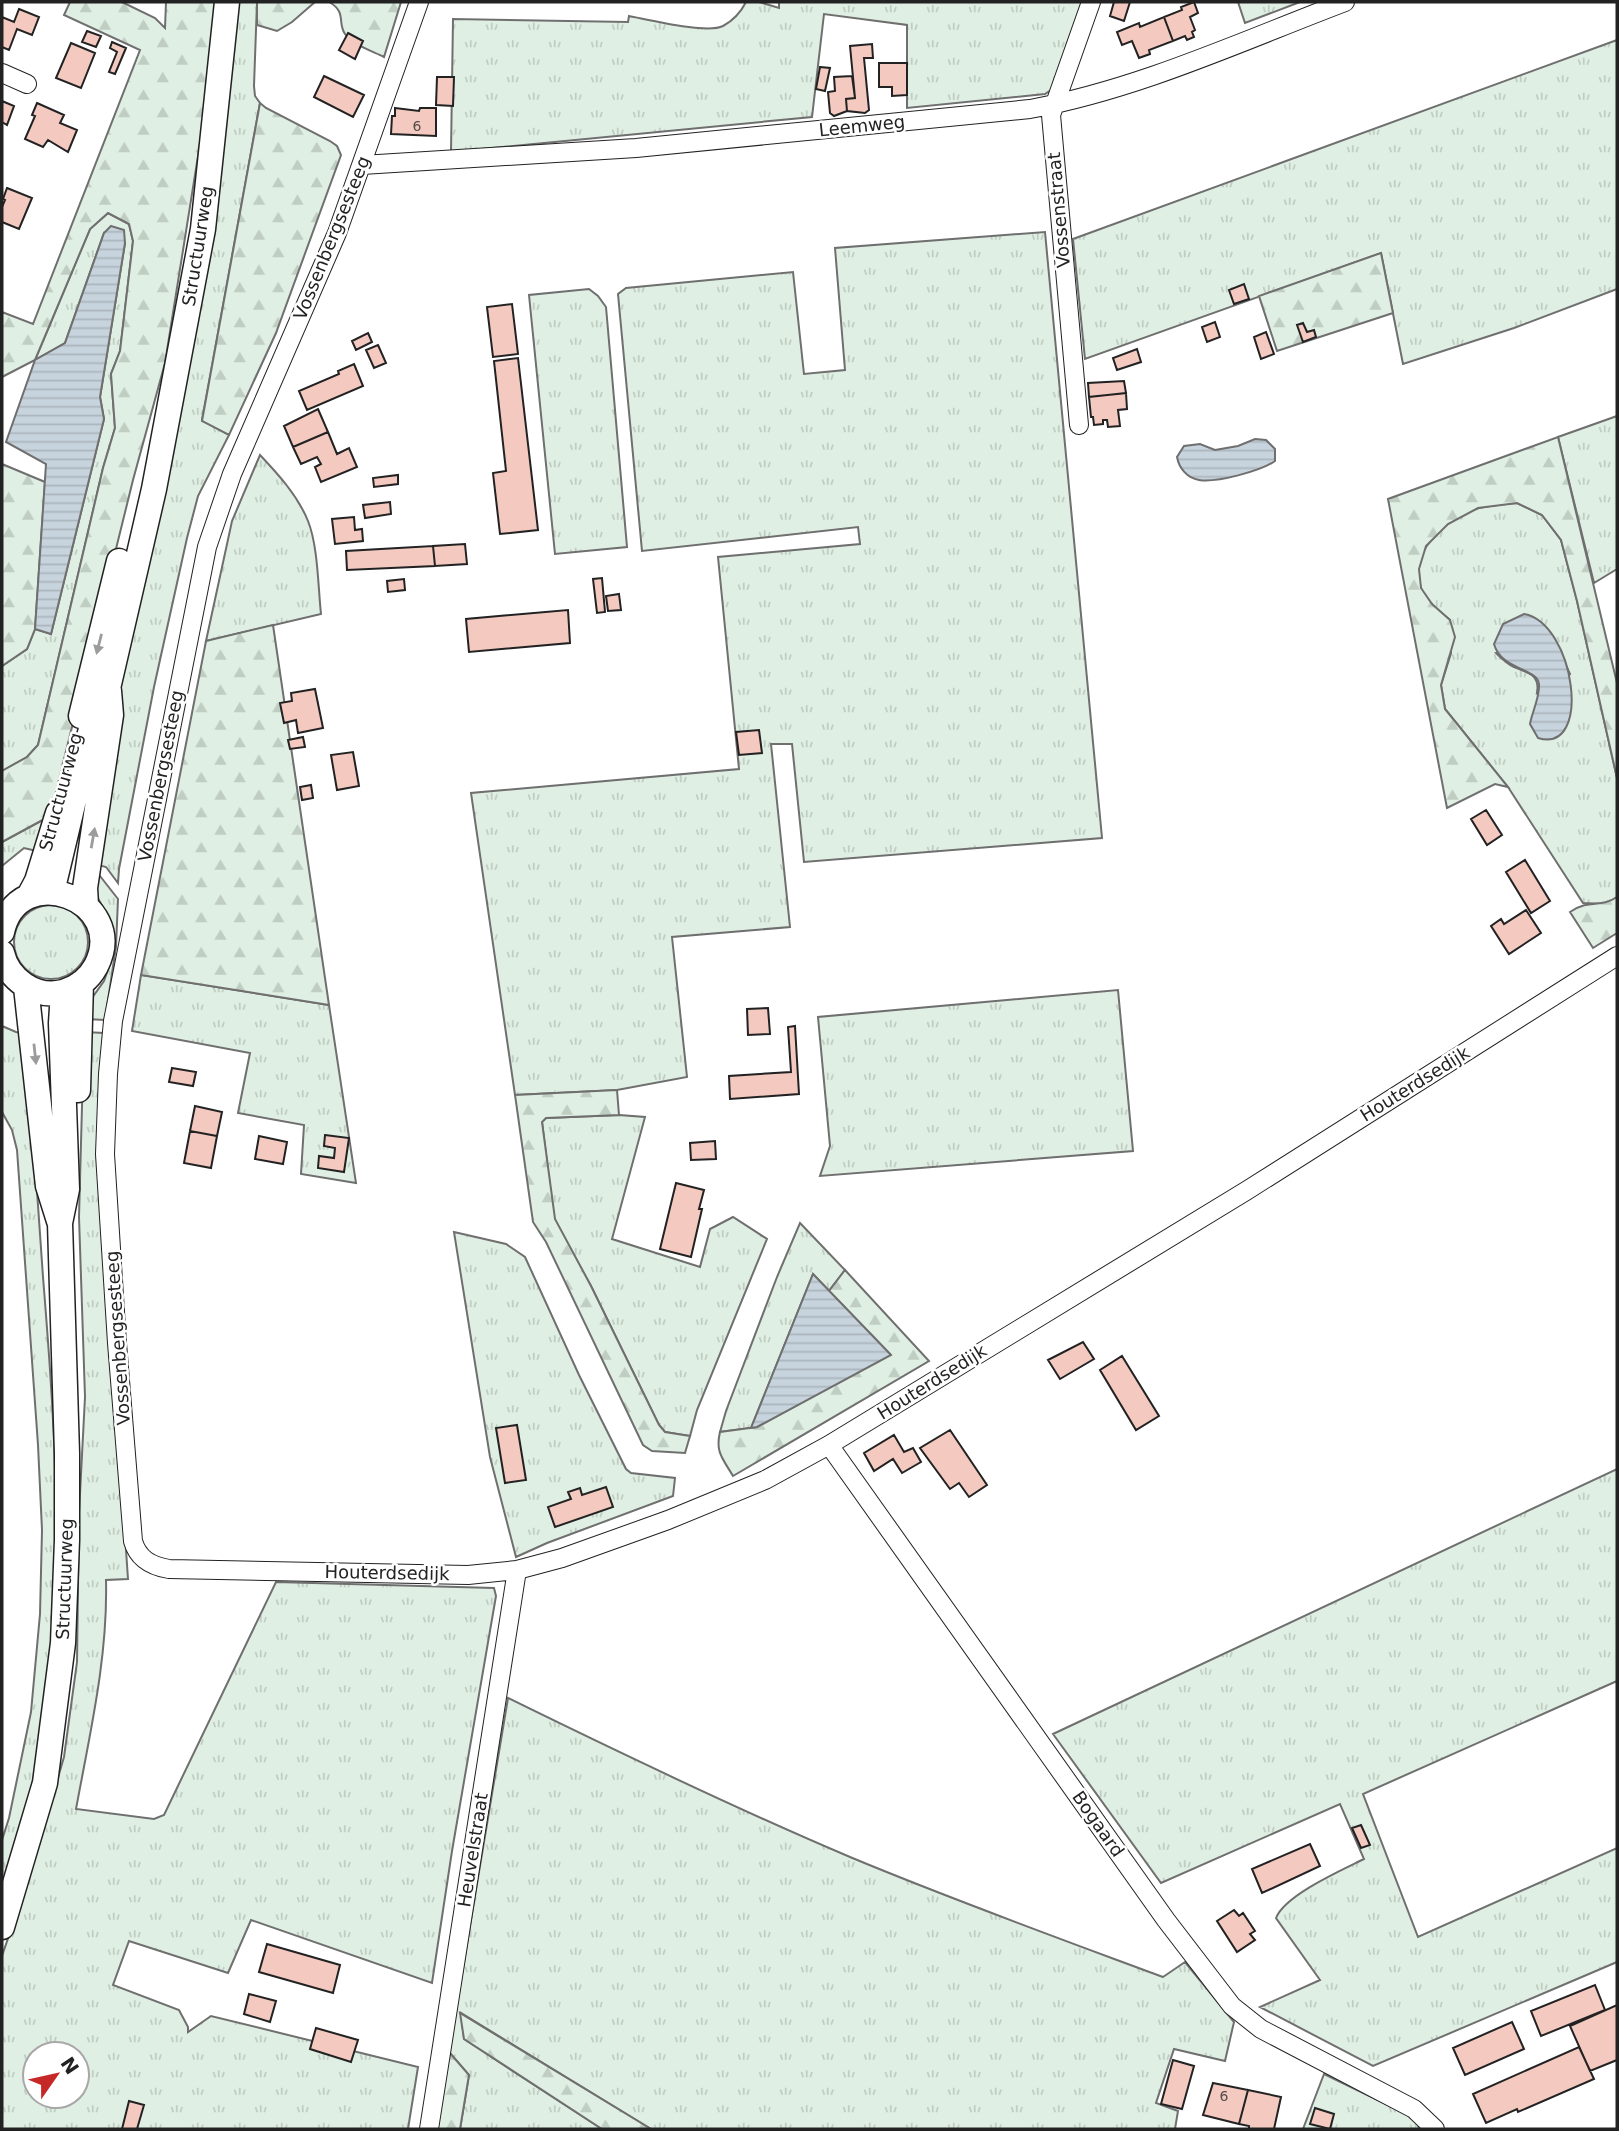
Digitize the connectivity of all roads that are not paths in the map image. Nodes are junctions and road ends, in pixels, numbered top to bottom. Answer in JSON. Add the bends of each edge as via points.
{"nodes":[{"id":1,"x":227,"y":2,"type":"edge"},
{"id":2,"x":419,"y":2,"type":"edge"},
{"id":3,"x":1091,"y":2,"type":"edge"},
{"id":4,"x":1345,"y":2,"type":"edge"},
{"id":5,"x":2,"y":73,"type":"edge"},
{"id":6,"x":27,"y":84,"type":"dead end"},
{"id":7,"x":1055,"y":104,"type":"junction"},
{"id":8,"x":362,"y":165,"type":"junction"},
{"id":9,"x":1079,"y":425,"type":"dead end"},
{"id":10,"x":153,"y":489,"type":"junction"},
{"id":11,"x":109,"y":684,"type":"junction"},
{"id":12,"x":41,"y":894,"type":"junction"},
{"id":13,"x":86,"y":905,"type":"junction"},
{"id":14,"x":2,"y":928,"type":"edge"},
{"id":15,"x":2,"y":953,"type":"edge"},
{"id":16,"x":1617,"y":956,"type":"edge"},
{"id":17,"x":26,"y":987,"type":"junction"},
{"id":18,"x":72,"y":988,"type":"junction"},
{"id":19,"x":60,"y":1223,"type":"junction"},
{"id":20,"x":829,"y":1446,"type":"junction"},
{"id":21,"x":169,"y":1569,"type":"joint"},
{"id":22,"x":517,"y":1570,"type":"junction"},
{"id":23,"x":2,"y":1927,"type":"edge"},
{"id":24,"x":429,"y":2129,"type":"edge"},
{"id":25,"x":1435,"y":2129,"type":"edge"}],
"edges":[{"from":1,"to":10,"type":"main road","name":"Structuurweg","via":[[203,229]]},
{"from":2,"to":8,"type":"street","name":"Vossenbergsesteeg"},
{"from":3,"to":7,"type":"street","name":"Vossenstraat"},
{"from":4,"to":7,"type":"street","name":"Leemweg","via":[[1145,78]]},
{"from":5,"to":6,"type":"street"},
{"from":7,"to":8,"type":"street","name":"Leemweg","via":[[636,148]]},
{"from":7,"to":9,"type":"street","name":"Vossenstraat","via":[[1051,116]]},
{"from":8,"to":21,"type":"street","name":"Vossenbergsesteeg","via":[[232,474],[207,547],[113,1021],[106,1154],[133,1541],[142,1558]]},
{"from":10,"to":11,"type":"main road","name":"Structuurweg"},
{"from":10,"to":12,"type":"main road","name":"Structuurweg","one_way":true,"via":[[128,527],[37,881]]},
{"from":11,"to":12,"type":"main road","name":"Structuurweg","via":[[95,712]]},
{"from":13,"to":11,"type":"main road","name":"Structuurweg","one_way":true,"via":[[111,715]]},
{"from":12,"to":13,"type":"main road","via":[[73,897]]},
{"from":12,"to":14,"type":"main road","via":[[14,908]]},
{"from":13,"to":18,"type":"main road","via":[[99,928],[102,945],[97,963]]},
{"from":15,"to":17,"type":"main road","via":[[9,970]]},
{"from":16,"to":20,"type":"street","name":"Houterdsedijk","via":[[1246,1191]]},
{"from":17,"to":18,"type":"main road","via":[[50,993]]},
{"from":17,"to":19,"type":"main road","name":"Structuurweg","one_way":true,"via":[[48,1186]]},
{"from":18,"to":19,"type":"main road","name":"Structuurweg","via":[[77,1190]]},
{"from":19,"to":23,"type":"main road","name":"Structuurweg","via":[[67,1453],[63,1643],[45,1783]]},
{"from":20,"to":22,"type":"street","name":"Houterdsedijk","via":[[765,1480],[668,1520]]},
{"from":20,"to":25,"type":"street","name":"Bogaard","via":[[1232,2006],[1261,2029],[1414,2109]]},
{"from":21,"to":22,"type":"street","name":"Houterdsedijk","via":[[468,1575]]},
{"from":22,"to":24,"type":"street","name":"Heuvelstraat"}]}
